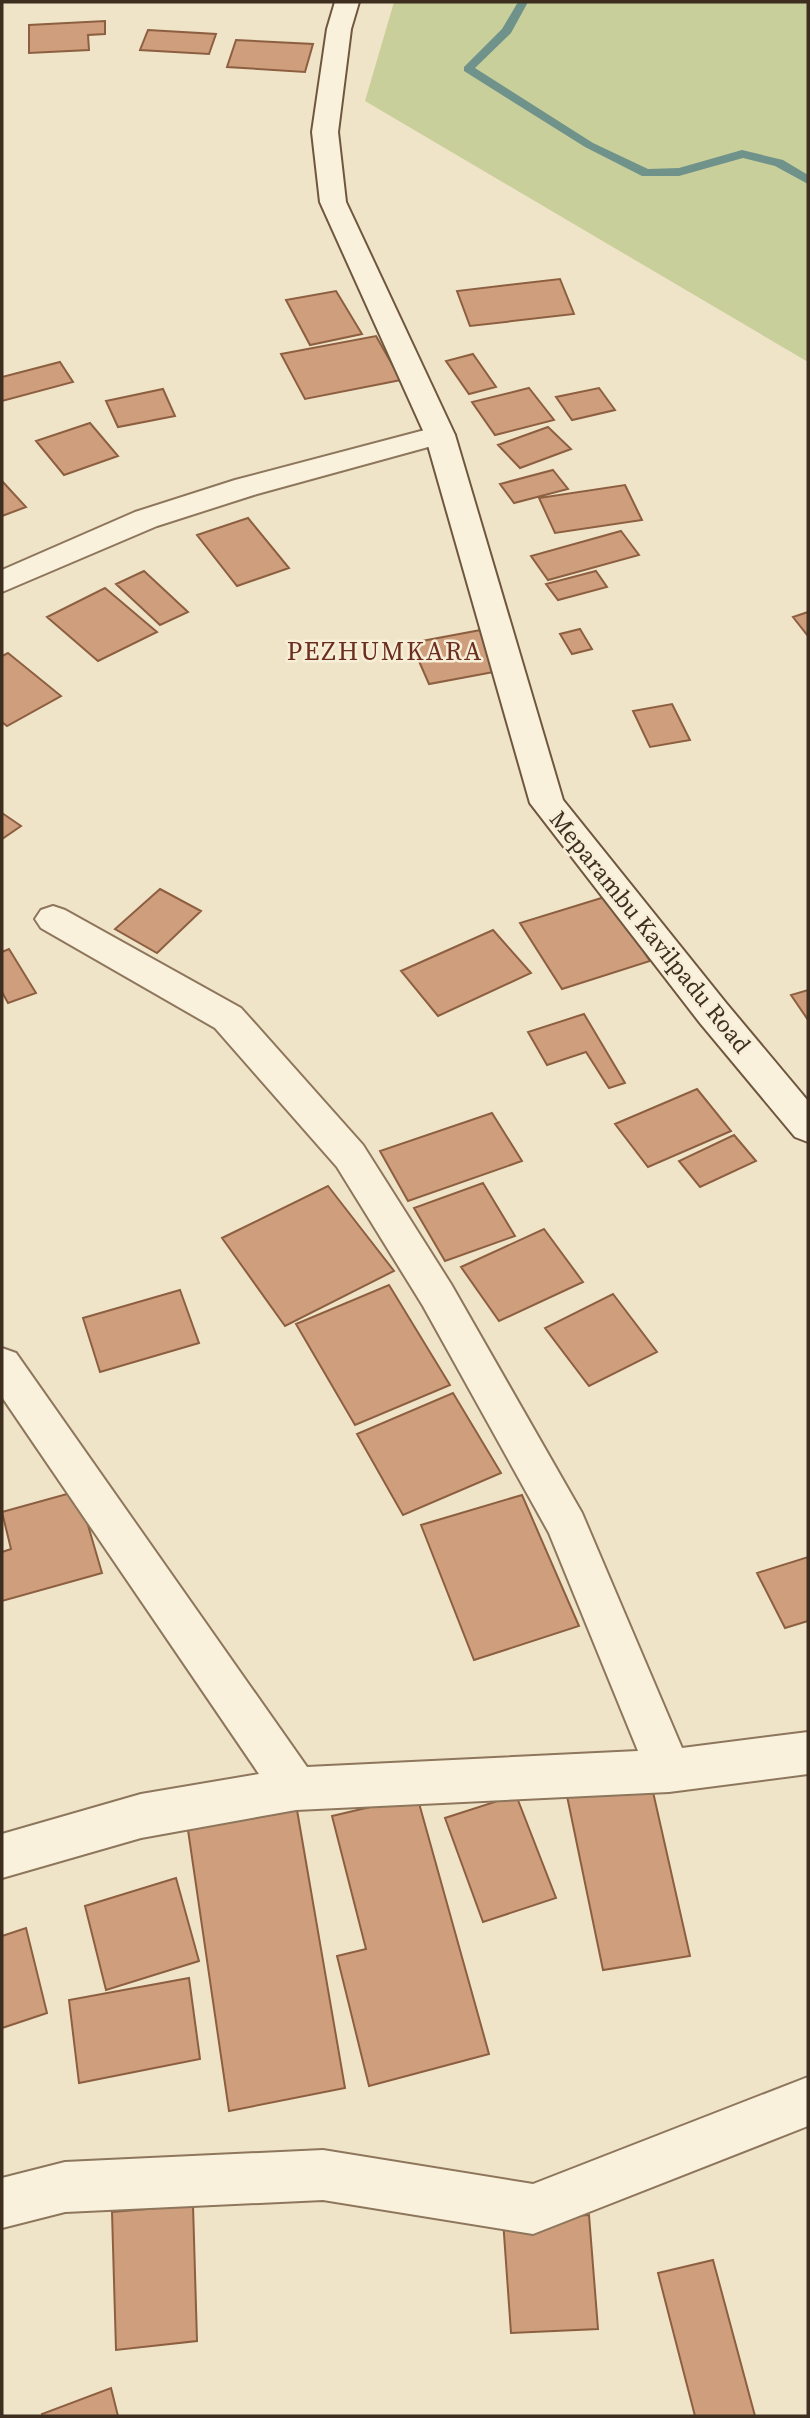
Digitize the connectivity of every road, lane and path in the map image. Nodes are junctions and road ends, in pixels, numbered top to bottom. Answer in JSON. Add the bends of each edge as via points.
{"nodes":[{"id":1,"x":347,"y":2,"type":"edge"},
{"id":2,"x":440,"y":435,"type":"junction"},
{"id":3,"x":2,"y":582,"type":"edge"},
{"id":4,"x":52,"y":919,"type":"dead end"},
{"id":5,"x":808,"y":1127,"type":"edge"},
{"id":6,"x":2,"y":1365,"type":"edge"},
{"id":7,"x":808,"y":1753,"type":"edge"},
{"id":8,"x":669,"y":1770,"type":"junction"},
{"id":9,"x":296,"y":1789,"type":"junction"},
{"id":10,"x":2,"y":1856,"type":"edge"},
{"id":11,"x":808,"y":2102,"type":"edge"},
{"id":12,"x":2,"y":2203,"type":"edge"}],
"edges":[{"from":1,"to":2,"type":"street","name":"Meparambu Kavilpadu Road","via":[[325,132],[333,202]]},
{"from":2,"to":3,"type":"street","via":[[146,519]]},
{"from":2,"to":5,"type":"street","name":"Meparambu Kavilpadu Road","via":[[547,803]]},
{"from":4,"to":8,"type":"street","via":[[228,1018],[350,1156],[437,1295],[567,1526]]},
{"from":6,"to":9,"type":"street"},
{"from":7,"to":8,"type":"street"},
{"from":8,"to":9,"type":"street"},
{"from":9,"to":10,"type":"street","via":[[141,1816]]},
{"from":11,"to":12,"type":"street","via":[[533,2209],[323,2175],[65,2187]]}]}
